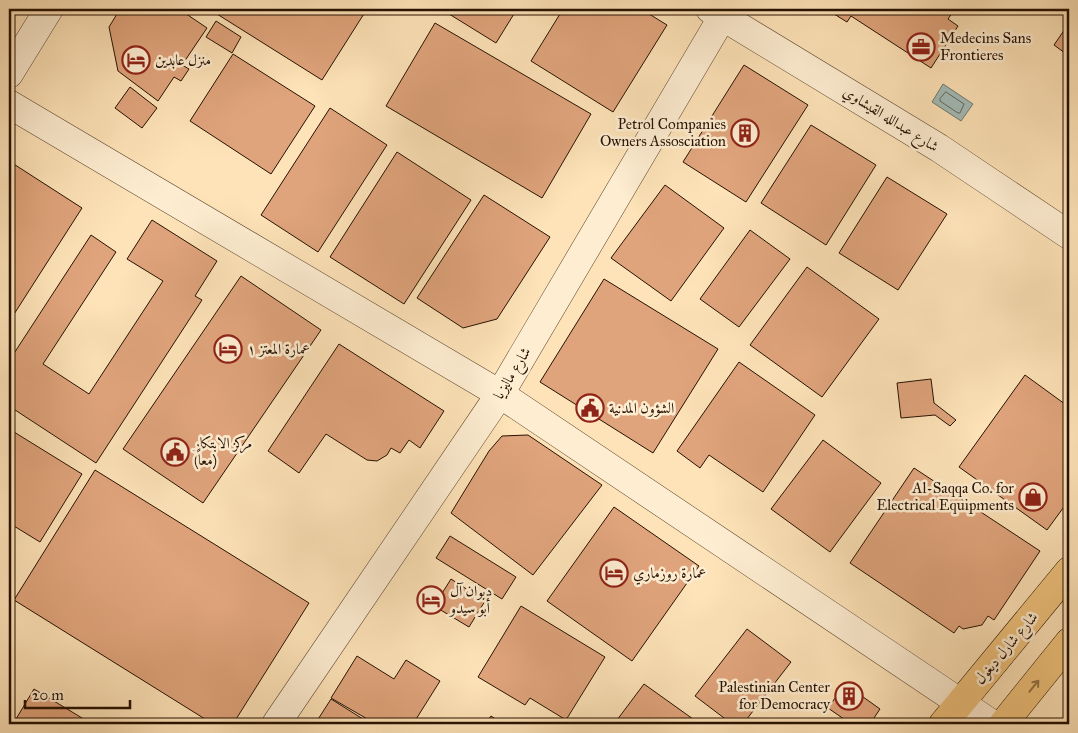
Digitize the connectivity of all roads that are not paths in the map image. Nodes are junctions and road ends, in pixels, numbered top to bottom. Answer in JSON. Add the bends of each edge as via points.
{"nodes":[{"id":1,"x":49,"y":9,"type":"edge"},
{"id":2,"x":720,"y":11,"type":"edge"},
{"id":3,"x":9,"y":74,"type":"edge"},
{"id":4,"x":9,"y":104,"type":"edge"},
{"id":5,"x":1069,"y":235,"type":"edge"},
{"id":6,"x":500,"y":394,"type":"junction"},
{"id":7,"x":1069,"y":571,"type":"edge"},
{"id":8,"x":1069,"y":642,"type":"edge"},
{"id":9,"x":961,"y":702,"type":"junction"},
{"id":10,"x":276,"y":724,"type":"edge"},
{"id":11,"x":943,"y":724,"type":"edge"},
{"id":12,"x":992,"y":724,"type":"edge"},
{"id":13,"x":1003,"y":724,"type":"edge"}],
"edges":[{"from":1,"to":3,"type":"street"},
{"from":2,"to":5,"type":"street","name":"شارع عبدالله القيشاوي"},
{"from":2,"to":6,"type":"street","name":"شارع ماليزيا"},
{"from":4,"to":6,"type":"street"},
{"from":6,"to":9,"type":"street"},
{"from":6,"to":10,"type":"street","name":"شارع ماليزيا"},
{"from":7,"to":9,"type":"main road","name":"شارع شارل ديغول"},
{"from":13,"to":8,"type":"main road","one_way":true},
{"from":9,"to":11,"type":"main road","name":"شارع شارل ديغول"},
{"from":9,"to":12,"type":"street"}]}
